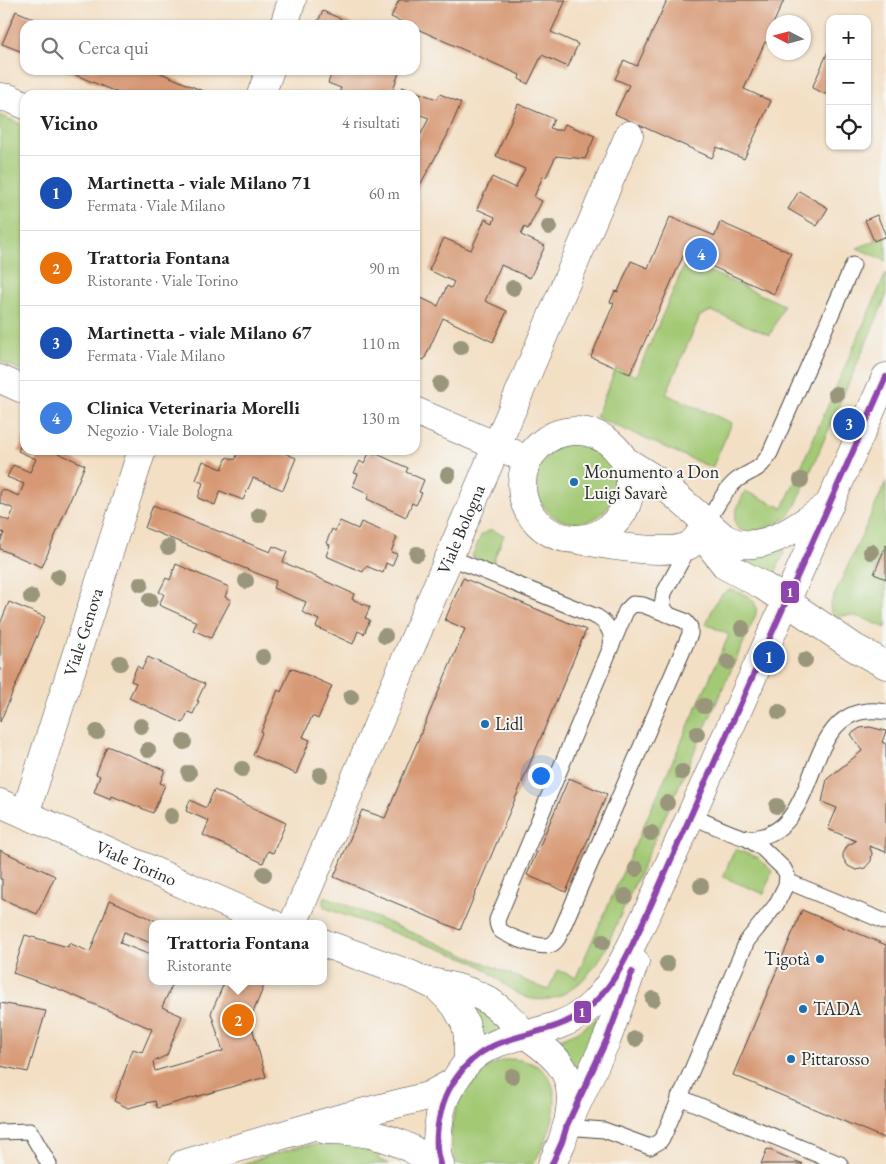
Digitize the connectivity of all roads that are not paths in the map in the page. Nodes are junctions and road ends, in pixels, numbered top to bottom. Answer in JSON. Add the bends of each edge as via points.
{"nodes":[{"id":1,"x":292,"y":0,"type":"edge"},
{"id":2,"x":286,"y":20,"type":"edge"},
{"id":3,"x":268,"y":75,"type":"edge"},
{"id":4,"x":263,"y":90,"type":"edge"},
{"id":5,"x":629,"y":135,"type":"dead end"},
{"id":6,"x":853,"y":265,"type":"dead end"},
{"id":7,"x":886,"y":377,"type":"edge"},
{"id":8,"x":0,"y":379,"type":"edge"},
{"id":9,"x":20,"y":388,"type":"edge"},
{"id":10,"x":879,"y":410,"type":"edge"},
{"id":11,"x":420,"y":414,"type":"edge"},
{"id":12,"x":497,"y":446,"type":"junction"},
{"id":13,"x":140,"y":455,"type":"edge"},
{"id":14,"x":528,"y":459,"type":"junction"},
{"id":15,"x":626,"y":461,"type":"junction"},
{"id":16,"x":830,"y":504,"type":"junction"},
{"id":17,"x":707,"y":522,"type":"junction"},
{"id":18,"x":578,"y":540,"type":"junction"},
{"id":19,"x":690,"y":545,"type":"junction"},
{"id":20,"x":449,"y":557,"type":"junction"},
{"id":21,"x":786,"y":602,"type":"junction"},
{"id":22,"x":668,"y":614,"type":"junction"},
{"id":23,"x":610,"y":650,"type":"junction"},
{"id":24,"x":886,"y":665,"type":"edge"},
{"id":25,"x":886,"y":712,"type":"edge"},
{"id":26,"x":0,"y":802,"type":"edge"},
{"id":27,"x":25,"y":814,"type":"junction"},
{"id":28,"x":691,"y":816,"type":"junction"},
{"id":29,"x":746,"y":838,"type":"junction"},
{"id":30,"x":787,"y":881,"type":"junction"},
{"id":31,"x":650,"y":907,"type":"junction"},
{"id":32,"x":264,"y":920,"type":"edge"},
{"id":33,"x":295,"y":920,"type":"edge"},
{"id":34,"x":886,"y":922,"type":"edge"},
{"id":35,"x":327,"y":944,"type":"edge"},
{"id":36,"x":424,"y":980,"type":"junction"},
{"id":37,"x":526,"y":1035,"type":"junction"},
{"id":38,"x":460,"y":1073,"type":"junction"},
{"id":39,"x":679,"y":1097,"type":"junction"},
{"id":40,"x":567,"y":1125,"type":"junction"},
{"id":41,"x":295,"y":1131,"type":"junction"},
{"id":42,"x":0,"y":1132,"type":"edge"},
{"id":43,"x":49,"y":1164,"type":"edge"},
{"id":44,"x":183,"y":1164,"type":"edge"},
{"id":45,"x":433,"y":1164,"type":"edge"},
{"id":46,"x":440,"y":1164,"type":"edge"},
{"id":47,"x":552,"y":1164,"type":"edge"},
{"id":48,"x":840,"y":1164,"type":"edge"}],
"edges":[{"from":1,"to":2,"type":"street"},
{"from":3,"to":4,"type":"street"},
{"from":5,"to":12,"type":"street","name":"Viale Bologna"},
{"from":6,"to":17,"type":"lane","via":[[764,464],[732,485]]},
{"from":7,"to":10,"type":"street"},
{"from":8,"to":9,"type":"street"},
{"from":10,"to":16,"type":"street"},
{"from":11,"to":12,"type":"street"},
{"from":12,"to":14,"type":"street"},
{"from":12,"to":20,"type":"street","name":"Viale Bologna"},
{"from":13,"to":27,"type":"street","name":"Viale Genova"},
{"from":14,"to":15,"type":"street","via":[[547,438],[564,431],[583,430],[600,435],[615,446]]},
{"from":14,"to":18,"type":"street","via":[[522,484],[524,502],[532,517],[545,530],[561,538]]},
{"from":15,"to":17,"type":"street","via":[[661,483]]},
{"from":15,"to":18,"type":"street","via":[[631,479],[630,498],[622,514],[610,528]]},
{"from":16,"to":17,"type":"street","via":[[791,531],[758,543],[729,541]]},
{"from":16,"to":21,"type":"street"},
{"from":17,"to":19,"type":"street"},
{"from":17,"to":21,"type":"street","via":[[712,548],[721,562]]},
{"from":18,"to":19,"type":"street","via":[[644,549],[677,550]]},
{"from":19,"to":22,"type":"lane","via":[[664,592],[662,605]]},
{"from":20,"to":23,"type":"lane","via":[[597,617],[611,633]]},
{"from":20,"to":33,"type":"street","name":"Viale Bologna"},
{"from":21,"to":24,"type":"street"},
{"from":21,"to":28,"type":"street"},
{"from":22,"to":23,"type":"lane","via":[[640,604],[631,606]]},
{"from":22,"to":23,"type":"lane","via":[[685,621],[690,627],[690,634],[558,938],[548,946],[535,945],[503,932],[497,920]]},
{"from":25,"to":29,"type":"lane","via":[[861,711],[837,725],[823,744],[792,816],[772,832]]},
{"from":26,"to":27,"type":"street","name":"Viale Torino"},
{"from":27,"to":32,"type":"street","name":"Viale Torino"},
{"from":28,"to":29,"type":"lane"},
{"from":28,"to":31,"type":"street"},
{"from":29,"to":30,"type":"lane","via":[[784,869]]},
{"from":30,"to":34,"type":"lane"},
{"from":30,"to":39,"type":"lane","via":[[776,905],[744,948]]},
{"from":31,"to":37,"type":"street","via":[[616,973],[597,999],[575,1018]]},
{"from":31,"to":40,"type":"street","via":[[620,1006]]},
{"from":35,"to":36,"type":"street"},
{"from":36,"to":37,"type":"street","via":[[482,996],[498,1006]]},
{"from":36,"to":38,"type":"street","via":[[448,997],[460,1013],[468,1034]]},
{"from":37,"to":38,"type":"street","via":[[502,1041],[478,1053]]},
{"from":37,"to":40,"type":"street","via":[[550,1052],[563,1070],[571,1106]]},
{"from":38,"to":41,"type":"street","via":[[428,1096]]},
{"from":38,"to":46,"type":"street","via":[[441,1111],[437,1147]]},
{"from":39,"to":40,"type":"lane","via":[[664,1135],[650,1146],[604,1130]]},
{"from":39,"to":48,"type":"lane"},
{"from":40,"to":47,"type":"street"},
{"from":41,"to":44,"type":"street"},
{"from":41,"to":45,"type":"street","via":[[346,1130],[378,1135],[409,1147]]},
{"from":42,"to":43,"type":"lane","via":[[30,1131]]}]}
